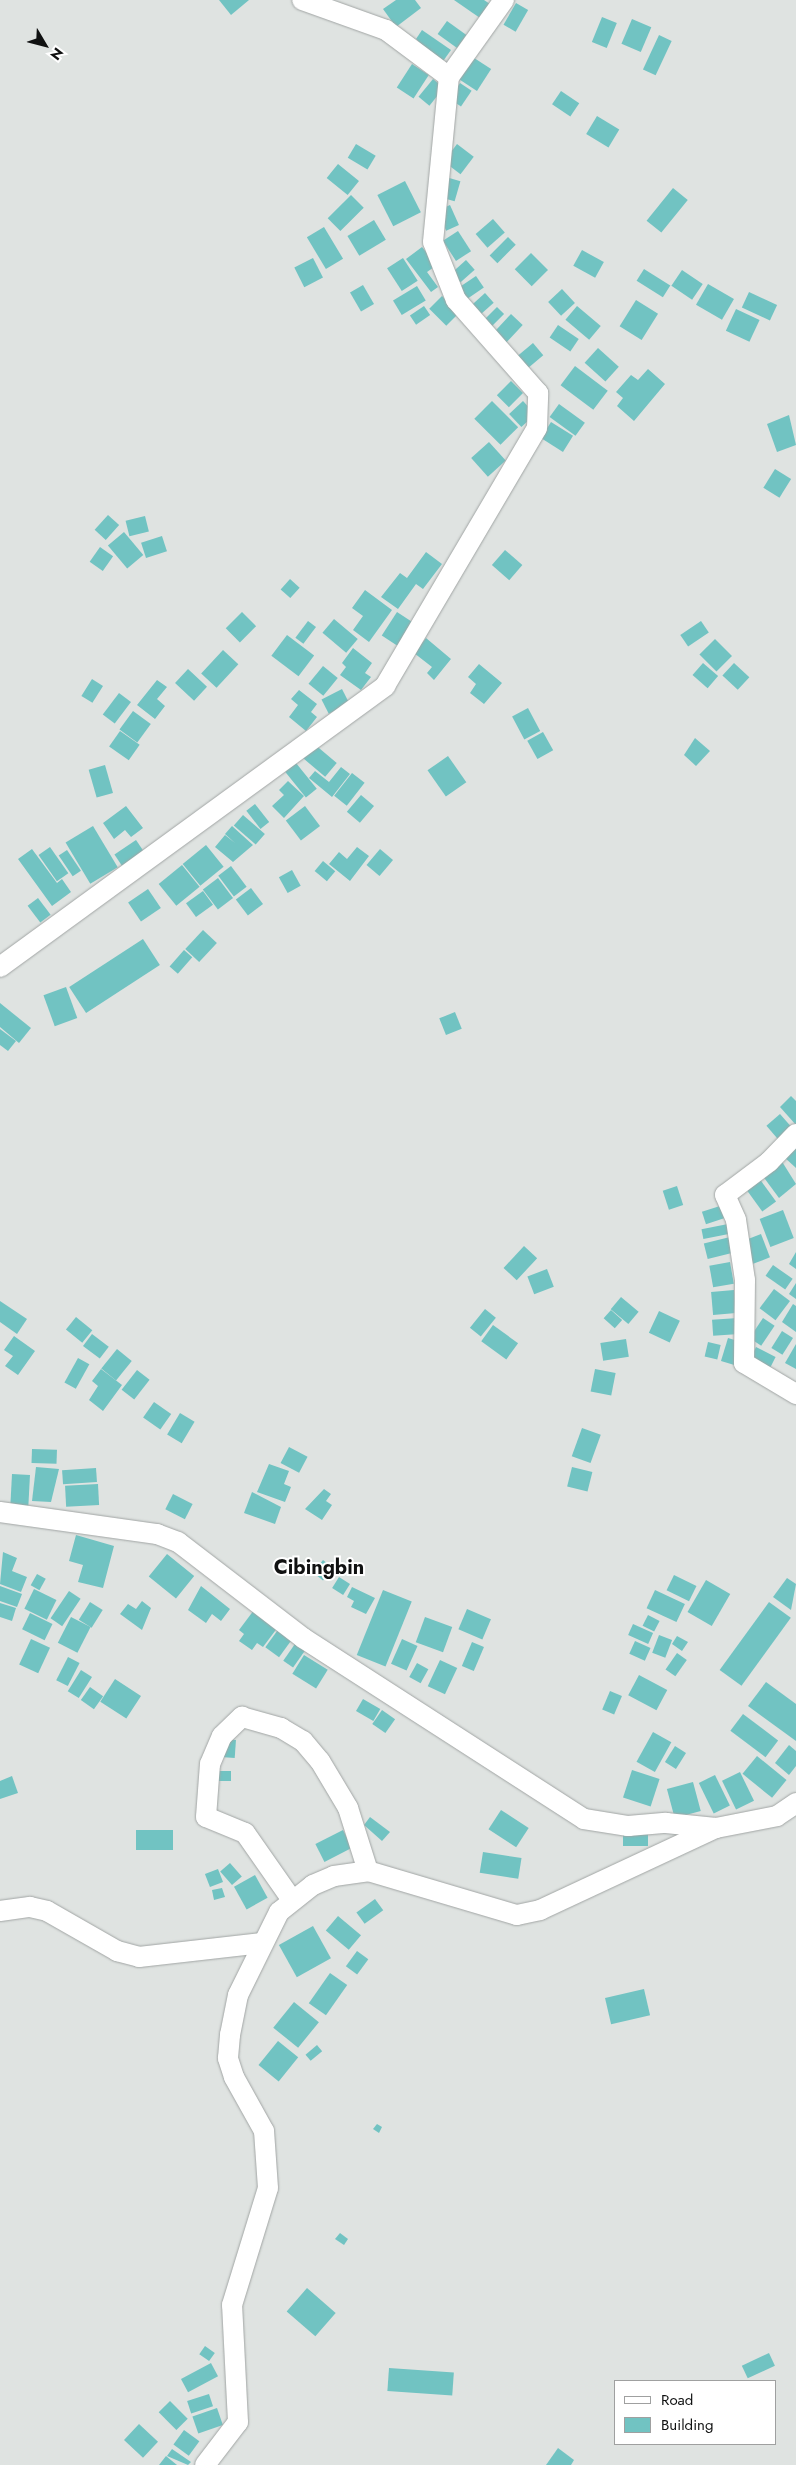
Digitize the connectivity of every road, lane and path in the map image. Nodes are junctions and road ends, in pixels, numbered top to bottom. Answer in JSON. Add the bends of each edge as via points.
{"nodes":[{"id":1,"x":302,"y":0,"type":"edge"},
{"id":2,"x":504,"y":0,"type":"edge"},
{"id":3,"x":449,"y":77,"type":"junction"},
{"id":4,"x":0,"y":967,"type":"edge"},
{"id":5,"x":796,"y":1134,"type":"edge"},
{"id":6,"x":796,"y":1394,"type":"edge"},
{"id":7,"x":0,"y":1512,"type":"edge"},
{"id":8,"x":796,"y":1803,"type":"edge"},
{"id":9,"x":716,"y":1828,"type":"junction"},
{"id":10,"x":368,"y":1871,"type":"junction"},
{"id":11,"x":292,"y":1900,"type":"junction"},
{"id":12,"x":0,"y":1911,"type":"edge"},
{"id":13,"x":262,"y":1943,"type":"junction"},
{"id":14,"x":205,"y":2465,"type":"edge"}],
"edges":[{"from":1,"to":3,"type":"street","via":[[386,30]]},
{"from":2,"to":3,"type":"street"},
{"from":3,"to":4,"type":"street","via":[[433,242],[456,300],[538,393],[537,428],[385,686]]},
{"from":5,"to":6,"type":"street","via":[[769,1162],[725,1195],[736,1220],[745,1280],[744,1363]]},
{"from":7,"to":9,"type":"street","via":[[157,1534],[178,1542],[303,1638],[584,1819],[628,1826],[666,1823]]},
{"from":8,"to":9,"type":"street","via":[[777,1816]]},
{"from":9,"to":10,"type":"street","via":[[540,1910],[517,1915]]},
{"from":10,"to":11,"type":"street","via":[[334,1876]]},
{"from":10,"to":11,"type":"street","via":[[348,1808],[320,1761],[303,1741],[281,1728],[242,1717],[222,1736],[210,1764],[206,1817],[211,1823],[245,1833]]},
{"from":11,"to":13,"type":"street","via":[[279,1912]]},
{"from":12,"to":13,"type":"street","via":[[30,1907],[47,1910],[117,1951],[139,1958]]},
{"from":13,"to":14,"type":"street","via":[[238,1995],[228,2058],[264,2132],[268,2188],[232,2305],[238,2422]]}]}
